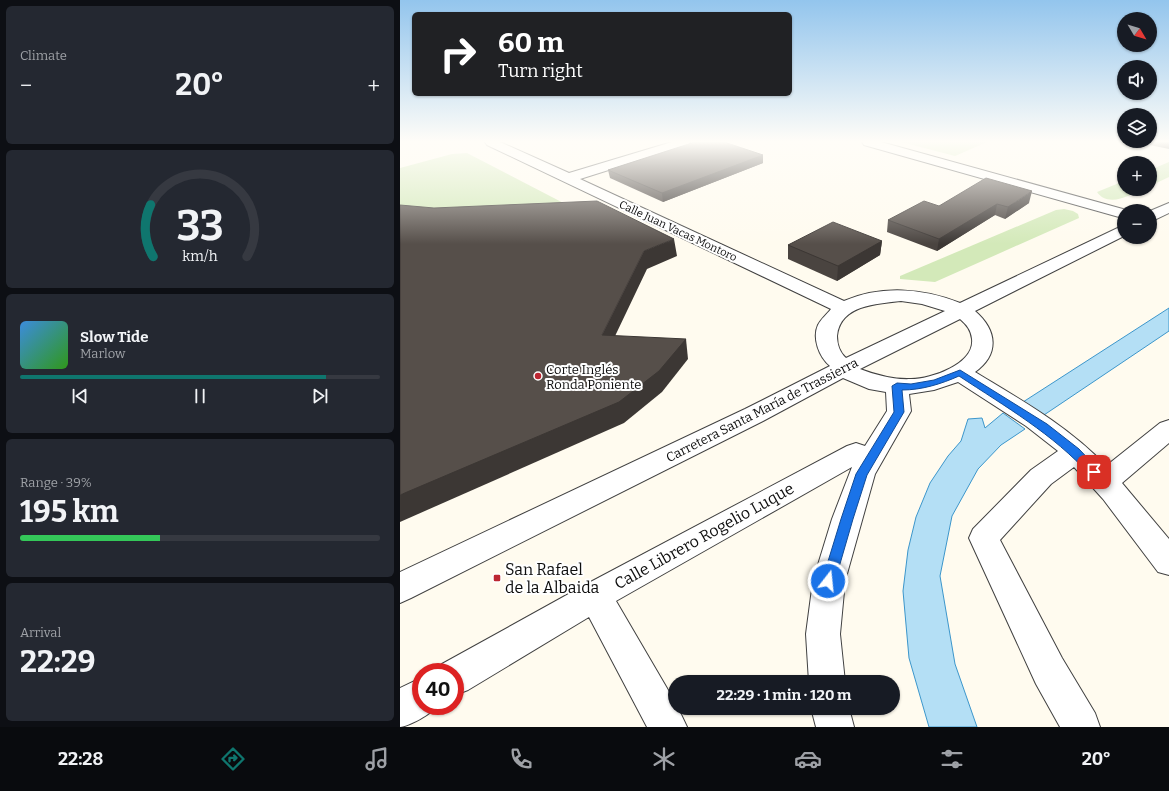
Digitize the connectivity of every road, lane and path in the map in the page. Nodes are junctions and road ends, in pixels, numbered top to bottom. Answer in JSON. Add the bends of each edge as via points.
{"nodes":[{"id":1,"x":564,"y":176,"type":"edge"},
{"id":2,"x":575,"y":176,"type":"edge"},
{"id":3,"x":989,"y":176,"type":"edge"},
{"id":4,"x":568,"y":178,"type":"junction"},
{"id":5,"x":1169,"y":207,"type":"edge"},
{"id":6,"x":1117,"y":212,"type":"edge"},
{"id":7,"x":1157,"y":213,"type":"edge"},
{"id":8,"x":1117,"y":233,"type":"edge"},
{"id":9,"x":843,"y":308,"type":"junction"},
{"id":10,"x":961,"y":311,"type":"junction"},
{"id":11,"x":844,"y":368,"type":"junction"},
{"id":12,"x":960,"y":373,"type":"junction"},
{"id":13,"x":897,"y":386,"type":"junction"},
{"id":14,"x":1169,"y":429,"type":"edge"},
{"id":15,"x":1076,"y":452,"type":"junction"},
{"id":16,"x":872,"y":459,"type":"junction"},
{"id":17,"x":1104,"y":482,"type":"junction"},
{"id":18,"x":1169,"y":562,"type":"edge"},
{"id":19,"x":400,"y":588,"type":"edge"},
{"id":20,"x":595,"y":596,"type":"junction"},
{"id":21,"x":464,"y":672,"type":"edge"},
{"id":22,"x":826,"y":675,"type":"edge"},
{"id":23,"x":412,"y":702,"type":"edge"},
{"id":24,"x":400,"y":709,"type":"edge"},
{"id":25,"x":832,"y":715,"type":"edge"},
{"id":26,"x":668,"y":727,"type":"edge"},
{"id":27,"x":835,"y":727,"type":"edge"},
{"id":28,"x":1081,"y":727,"type":"edge"}],
"edges":[{"from":1,"to":4,"type":"street","name":"Calle Juan Vacas Montoro"},
{"from":2,"to":4,"type":"street"},
{"from":3,"to":6,"type":"street"},
{"from":4,"to":9,"type":"street","name":"Calle Juan Vacas Montoro"},
{"from":5,"to":7,"type":"street"},
{"from":8,"to":10,"type":"street","name":"Carretera Santa María de Trassierra"},
{"from":9,"to":10,"type":"street","via":[[869,298],[901,296],[935,301]]},
{"from":9,"to":11,"type":"street","via":[[829,323],[825,341],[831,355]]},
{"from":10,"to":11,"type":"street","name":"Carretera Santa María de Trassierra"},
{"from":10,"to":12,"type":"street","via":[[978,325],[982,332],[982,347],[976,359]]},
{"from":11,"to":13,"type":"street","via":[[862,379]]},
{"from":11,"to":19,"type":"street","name":"Carretera Santa María de Trassierra","via":[[760,412]]},
{"from":12,"to":13,"type":"street","via":[[936,382],[911,387]]},
{"from":12,"to":15,"type":"street","via":[[1044,427]]},
{"from":13,"to":16,"type":"street","via":[[899,412]]},
{"from":14,"to":17,"type":"street"},
{"from":15,"to":17,"type":"street"},
{"from":15,"to":28,"type":"street","via":[[1041,477],[984,538],[1049,671]]},
{"from":16,"to":20,"type":"street","name":"Calle Librero Rogelio Luque","via":[[856,453]]},
{"from":16,"to":22,"type":"street","via":[[862,474],[828,581],[823,634]]},
{"from":17,"to":18,"type":"street"},
{"from":20,"to":21,"type":"street","name":"Calle Librero Rogelio Luque"},
{"from":20,"to":26,"type":"street"},
{"from":23,"to":24,"type":"street"},
{"from":25,"to":27,"type":"street"}]}
